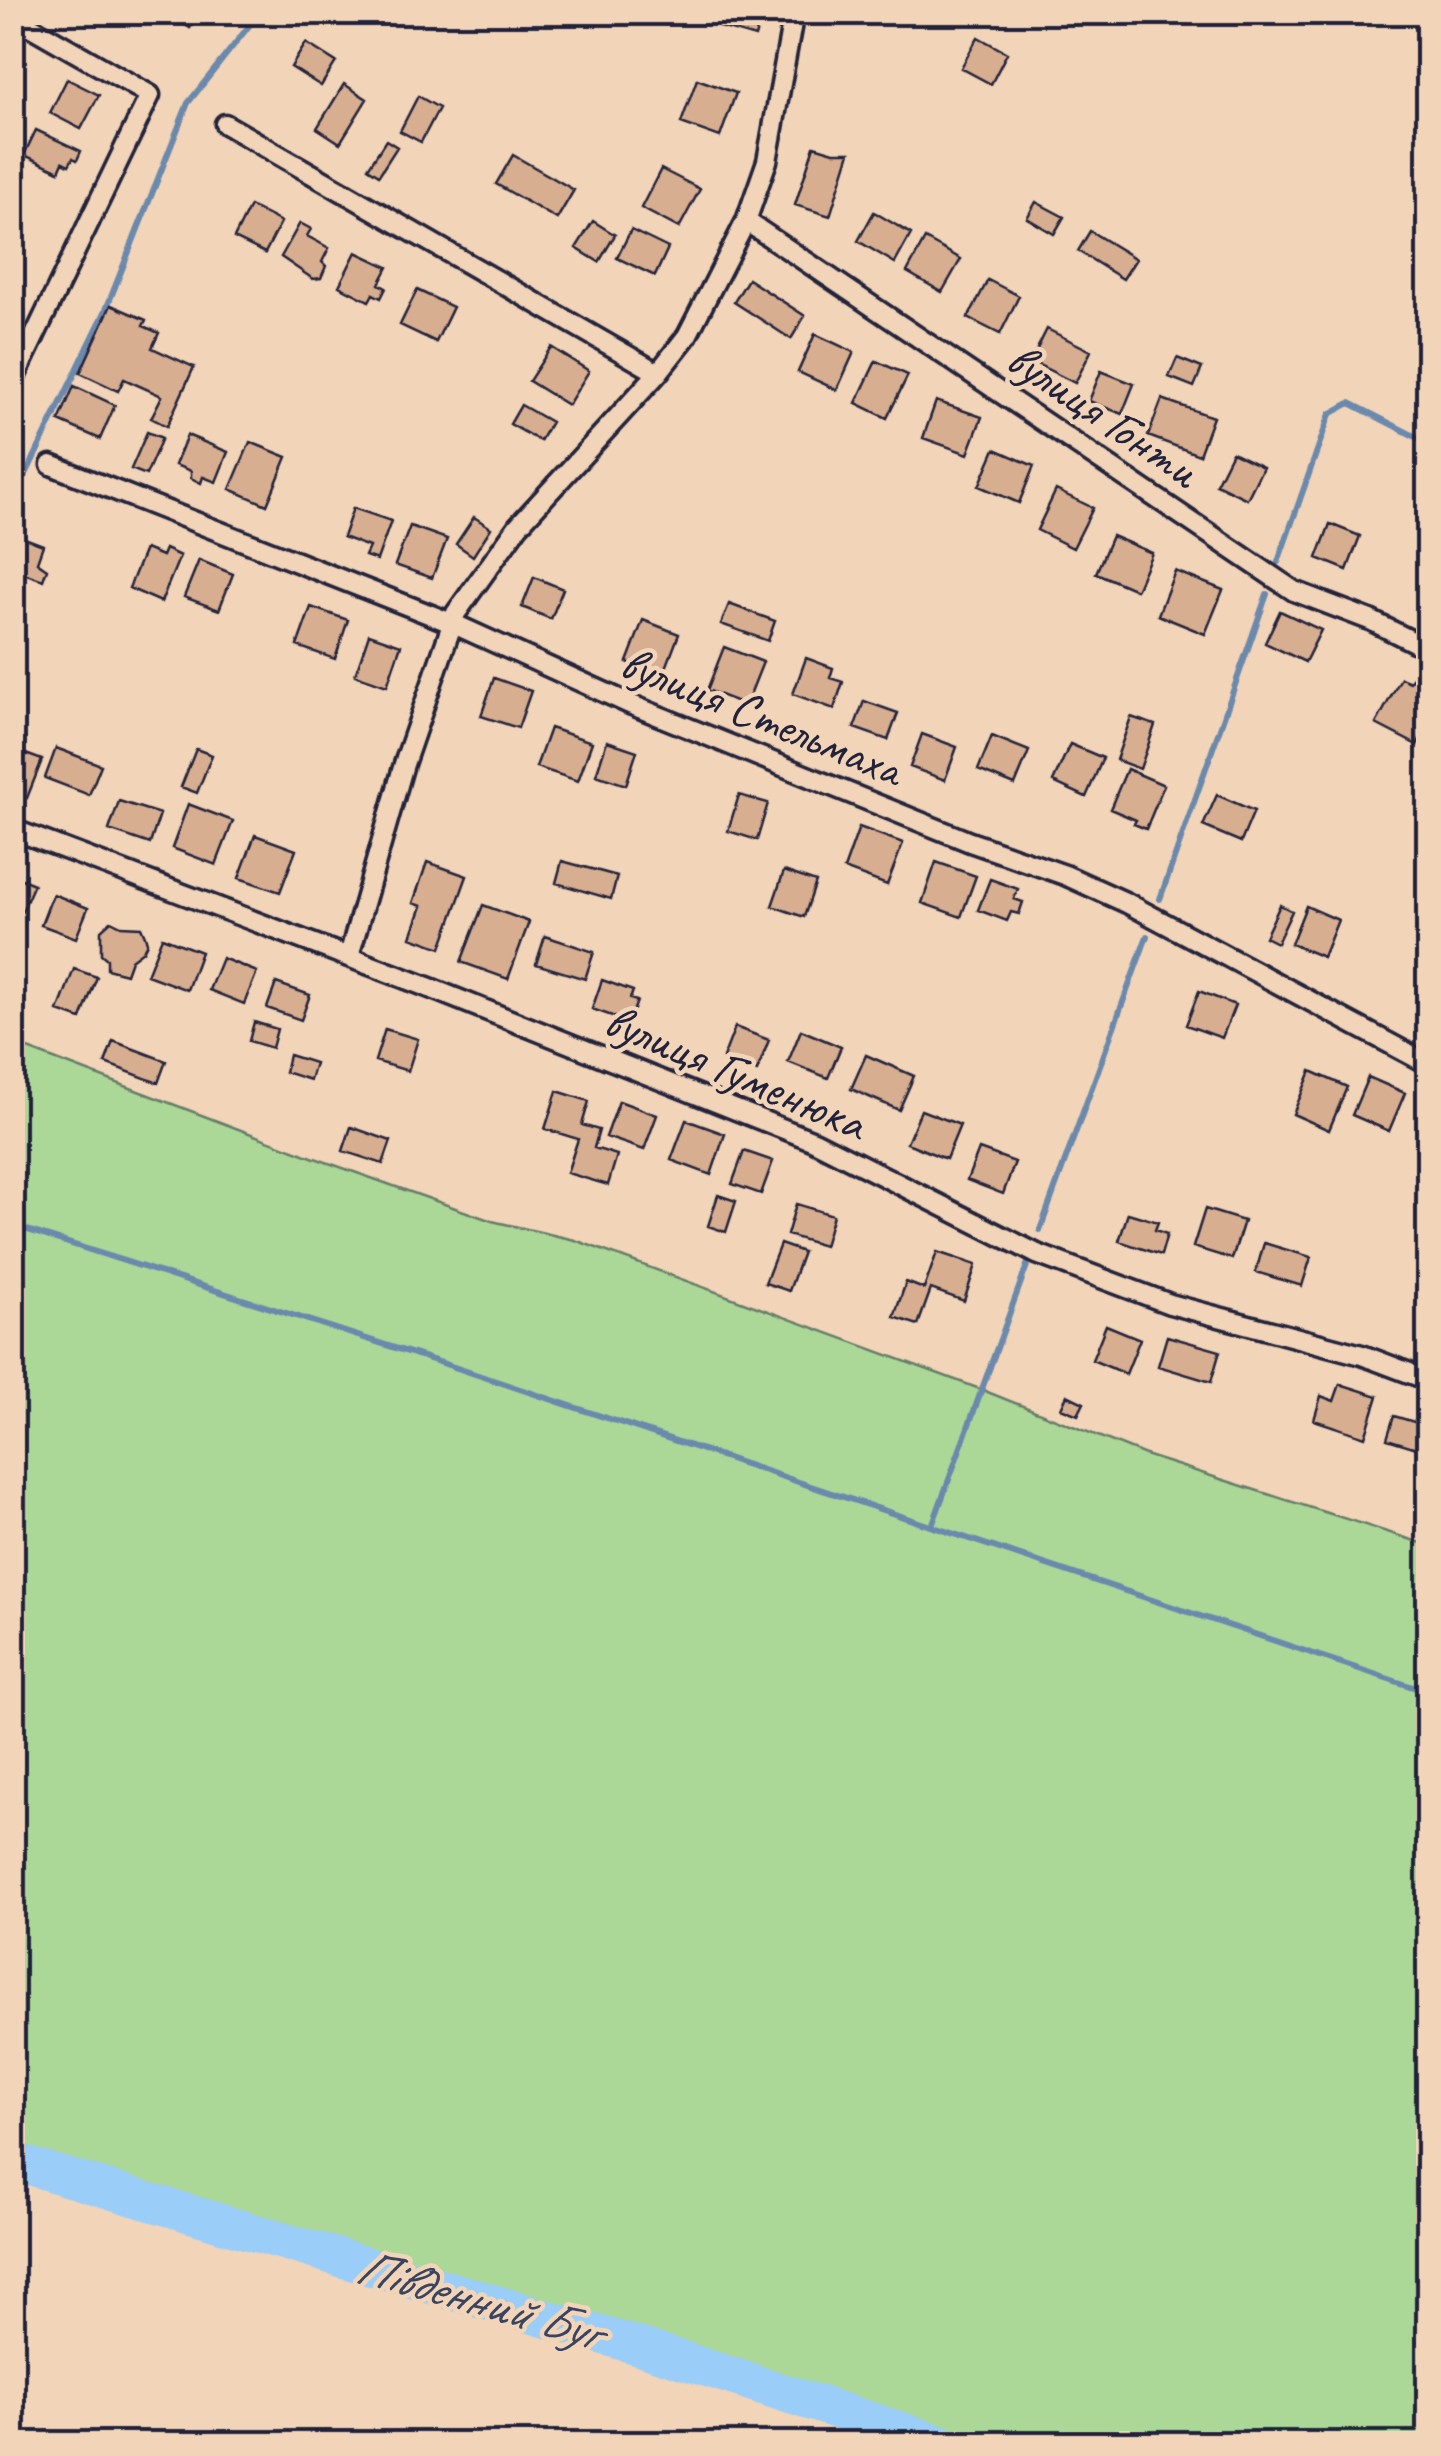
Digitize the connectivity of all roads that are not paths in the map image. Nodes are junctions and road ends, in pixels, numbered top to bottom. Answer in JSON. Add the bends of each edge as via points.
{"nodes":[{"id":1,"x":794,"y":12,"type":"edge"},
{"id":2,"x":12,"y":16,"type":"edge"},
{"id":3,"x":225,"y":124,"type":"dead end"},
{"id":4,"x":746,"y":221,"type":"junction"},
{"id":5,"x":658,"y":373,"type":"junction"},
{"id":6,"x":12,"y":383,"type":"edge"},
{"id":7,"x":51,"y":465,"type":"dead end"},
{"id":8,"x":454,"y":624,"type":"junction"},
{"id":9,"x":1428,"y":649,"type":"edge"},
{"id":10,"x":12,"y":829,"type":"edge"},
{"id":11,"x":349,"y":956,"type":"junction"},
{"id":12,"x":1428,"y":1064,"type":"edge"},
{"id":13,"x":1428,"y":1380,"type":"edge"}],
"edges":[{"from":1,"to":4,"type":"street","via":[[767,161]]},
{"from":2,"to":6,"type":"street","via":[[150,95]]},
{"from":3,"to":5,"type":"street"},
{"from":4,"to":5,"type":"street","via":[[687,336]]},
{"from":4,"to":9,"type":"street","name":"вулиця Гонти","via":[[1294,591]]},
{"from":5,"to":8,"type":"street","via":[[518,526]]},
{"from":7,"to":8,"type":"street","name":"вулиця Стельмаха"},
{"from":8,"to":11,"type":"street","via":[[404,764]]},
{"from":8,"to":12,"type":"street","name":"вулиця Стельмаха","via":[[632,706],[1128,903]]},
{"from":10,"to":11,"type":"street","name":"вулиця Гуменюка"},
{"from":11,"to":13,"type":"street","name":"вулиця Гуменюка","via":[[814,1141],[1038,1254],[1170,1304],[1362,1355]]}]}
